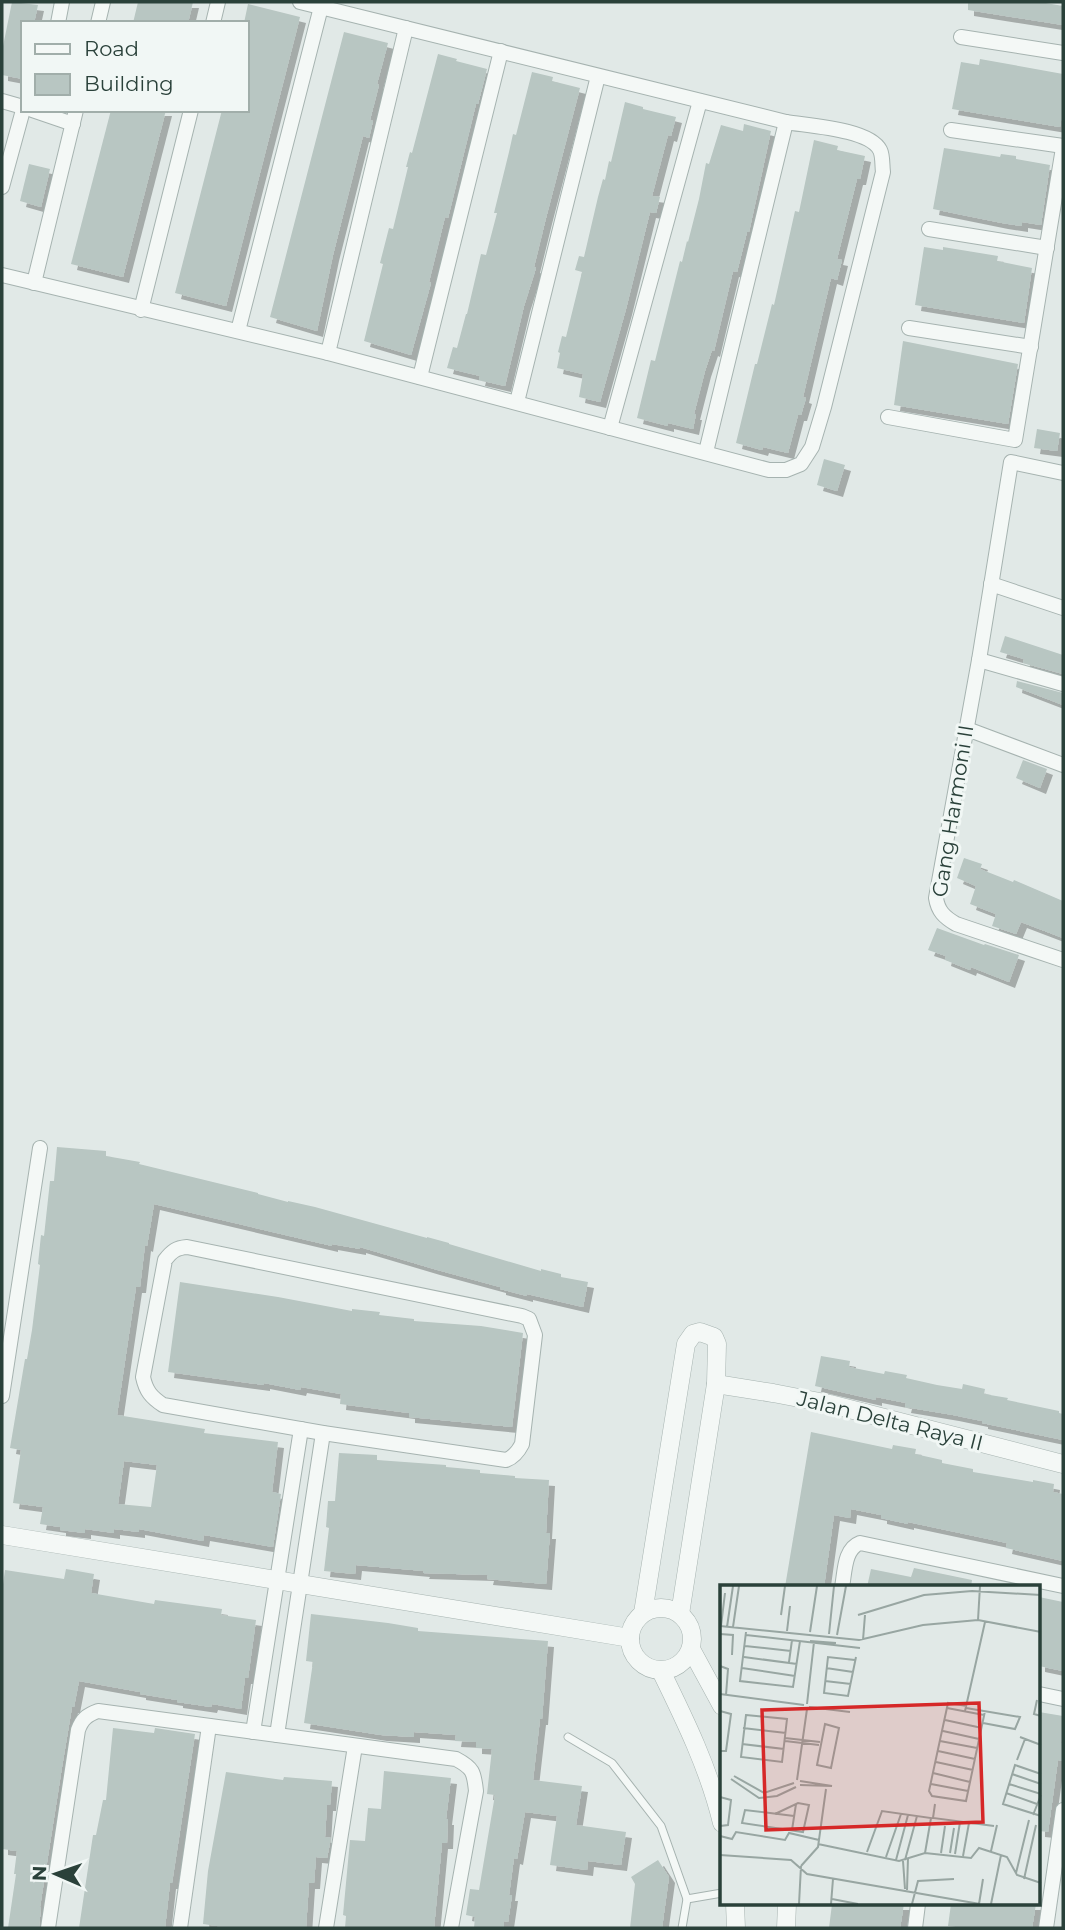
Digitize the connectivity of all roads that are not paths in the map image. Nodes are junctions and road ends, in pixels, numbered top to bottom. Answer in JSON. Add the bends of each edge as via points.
{"nodes":[{"id":1,"x":62,"y":2,"type":"edge"},
{"id":2,"x":103,"y":2,"type":"edge"},
{"id":3,"x":218,"y":2,"type":"edge"},
{"id":4,"x":300,"y":2,"type":"edge"},
{"id":5,"x":321,"y":7,"type":"junction"},
{"id":6,"x":58,"y":21,"type":"edge"},
{"id":7,"x":98,"y":21,"type":"edge"},
{"id":8,"x":213,"y":21,"type":"edge"},
{"id":9,"x":406,"y":28,"type":"junction"},
{"id":10,"x":961,"y":37,"type":"dead end"},
{"id":11,"x":501,"y":51,"type":"junction"},
{"id":12,"x":1063,"y":53,"type":"edge"},
{"id":13,"x":598,"y":76,"type":"junction"},
{"id":14,"x":2,"y":101,"type":"edge"},
{"id":15,"x":700,"y":101,"type":"junction"},
{"id":16,"x":21,"y":108,"type":"edge"},
{"id":17,"x":22,"y":112,"type":"edge"},
{"id":18,"x":43,"y":112,"type":"edge"},
{"id":19,"x":190,"y":112,"type":"edge"},
{"id":20,"x":75,"y":117,"type":"edge"},
{"id":21,"x":786,"y":122,"type":"junction"},
{"id":22,"x":951,"y":130,"type":"dead end"},
{"id":23,"x":1063,"y":147,"type":"edge"},
{"id":24,"x":2,"y":187,"type":"edge"},
{"id":25,"x":1059,"y":205,"type":"edge"},
{"id":26,"x":929,"y":229,"type":"dead end"},
{"id":27,"x":1047,"y":248,"type":"junction"},
{"id":28,"x":2,"y":275,"type":"edge"},
{"id":29,"x":34,"y":283,"type":"junction"},
{"id":30,"x":141,"y":310,"type":"junction"},
{"id":31,"x":909,"y":328,"type":"dead end"},
{"id":32,"x":238,"y":331,"type":"junction"},
{"id":33,"x":1031,"y":347,"type":"junction"},
{"id":34,"x":328,"y":353,"type":"junction"},
{"id":35,"x":420,"y":377,"type":"junction"},
{"id":36,"x":517,"y":402,"type":"junction"},
{"id":37,"x":888,"y":417,"type":"dead end"},
{"id":38,"x":610,"y":428,"type":"junction"},
{"id":39,"x":706,"y":453,"type":"junction"},
{"id":40,"x":1063,"y":473,"type":"edge"},
{"id":41,"x":991,"y":584,"type":"junction"},
{"id":42,"x":1063,"y":608,"type":"edge"},
{"id":43,"x":979,"y":660,"type":"junction"},
{"id":44,"x":1063,"y":684,"type":"edge"},
{"id":45,"x":967,"y":729,"type":"junction"},
{"id":46,"x":1063,"y":765,"type":"edge"},
{"id":47,"x":1063,"y":960,"type":"edge"},
{"id":48,"x":40,"y":1148,"type":"dead end"},
{"id":49,"x":716,"y":1384,"type":"junction"},
{"id":50,"x":2,"y":1396,"type":"edge"},
{"id":51,"x":301,"y":1429,"type":"junction"},
{"id":52,"x":323,"y":1433,"type":"junction"},
{"id":53,"x":1063,"y":1464,"type":"edge"},
{"id":54,"x":2,"y":1535,"type":"edge"},
{"id":55,"x":277,"y":1581,"type":"junction"},
{"id":56,"x":300,"y":1584,"type":"junction"},
{"id":57,"x":842,"y":1585,"type":"edge"},
{"id":58,"x":1063,"y":1586,"type":"edge"},
{"id":59,"x":643,"y":1613,"type":"junction"},
{"id":60,"x":680,"y":1614,"type":"junction"},
{"id":61,"x":630,"y":1638,"type":"junction"},
{"id":62,"x":691,"y":1649,"type":"junction"},
{"id":63,"x":661,"y":1671,"type":"junction"},
{"id":64,"x":1040,"y":1695,"type":"edge"},
{"id":65,"x":1063,"y":1699,"type":"edge"},
{"id":66,"x":720,"y":1702,"type":"edge"},
{"id":67,"x":209,"y":1726,"type":"junction"},
{"id":68,"x":253,"y":1732,"type":"junction"},
{"id":69,"x":277,"y":1735,"type":"junction"},
{"id":70,"x":568,"y":1737,"type":"dead end"},
{"id":71,"x":355,"y":1746,"type":"junction"},
{"id":72,"x":1063,"y":1810,"type":"edge"},
{"id":73,"x":720,"y":1814,"type":"edge"},
{"id":74,"x":720,"y":1893,"type":"edge"},
{"id":75,"x":687,"y":1899,"type":"junction"},
{"id":76,"x":735,"y":1906,"type":"edge"},
{"id":77,"x":787,"y":1906,"type":"edge"},
{"id":78,"x":919,"y":1906,"type":"edge"},
{"id":79,"x":48,"y":1928,"type":"edge"},
{"id":80,"x":180,"y":1928,"type":"edge"},
{"id":81,"x":326,"y":1928,"type":"edge"},
{"id":82,"x":452,"y":1928,"type":"edge"},
{"id":83,"x":681,"y":1928,"type":"edge"},
{"id":84,"x":736,"y":1928,"type":"edge"},
{"id":85,"x":786,"y":1928,"type":"edge"},
{"id":86,"x":915,"y":1928,"type":"edge"},
{"id":87,"x":1046,"y":1928,"type":"edge"}],
"edges":[{"from":1,"to":6,"type":"street"},
{"from":2,"to":7,"type":"street"},
{"from":3,"to":8,"type":"street"},
{"from":4,"to":5,"type":"street"},
{"from":5,"to":9,"type":"street"},
{"from":5,"to":32,"type":"street"},
{"from":9,"to":11,"type":"street"},
{"from":9,"to":34,"type":"street"},
{"from":10,"to":12,"type":"street"},
{"from":11,"to":13,"type":"street"},
{"from":11,"to":35,"type":"street"},
{"from":13,"to":15,"type":"street"},
{"from":13,"to":36,"type":"street"},
{"from":14,"to":16,"type":"street"},
{"from":15,"to":21,"type":"street"},
{"from":15,"to":38,"type":"street"},
{"from":17,"to":24,"type":"street"},
{"from":18,"to":20,"type":"street"},
{"from":19,"to":30,"type":"street"},
{"from":20,"to":29,"type":"street"},
{"from":21,"to":39,"type":"street"},
{"from":21,"to":39,"type":"street","via":[[854,133],[873,142],[881,152],[883,172],[824,407],[802,464],[769,470]]},
{"from":22,"to":23,"type":"street"},
{"from":23,"to":25,"type":"street"},
{"from":25,"to":27,"type":"street"},
{"from":26,"to":27,"type":"street"},
{"from":27,"to":33,"type":"street"},
{"from":28,"to":29,"type":"street"},
{"from":29,"to":30,"type":"street"},
{"from":30,"to":32,"type":"street"},
{"from":31,"to":33,"type":"street"},
{"from":32,"to":34,"type":"street"},
{"from":33,"to":37,"type":"street","via":[[1015,440]]},
{"from":34,"to":35,"type":"street"},
{"from":35,"to":36,"type":"street"},
{"from":36,"to":38,"type":"street"},
{"from":38,"to":39,"type":"street"},
{"from":40,"to":41,"type":"street","name":"Gang Harmoni II","via":[[1012,462]]},
{"from":41,"to":42,"type":"street"},
{"from":41,"to":43,"type":"street","name":"Gang Harmoni II"},
{"from":43,"to":44,"type":"street"},
{"from":43,"to":45,"type":"street","name":"Gang Harmoni II"},
{"from":45,"to":46,"type":"street"},
{"from":45,"to":47,"type":"street","name":"Gang Harmoni II","via":[[936,898],[938,908],[956,924]]},
{"from":48,"to":50,"type":"street"},
{"from":49,"to":53,"type":"street","name":"Jalan Delta Raya II","via":[[830,1404]]},
{"from":49,"to":59,"type":"street","via":[[717,1344],[713,1337],[693,1334],[686,1344]]},
{"from":49,"to":60,"type":"street"},
{"from":51,"to":52,"type":"street"},
{"from":51,"to":52,"type":"street","via":[[163,1405],[146,1390],[143,1377],[165,1260],[171,1251],[187,1247],[522,1315],[533,1327],[522,1444],[513,1457],[506,1460]]},
{"from":51,"to":55,"type":"street"},
{"from":52,"to":56,"type":"street"},
{"from":54,"to":55,"type":"street"},
{"from":55,"to":56,"type":"street"},
{"from":55,"to":68,"type":"street"},
{"from":56,"to":61,"type":"street"},
{"from":56,"to":69,"type":"street"},
{"from":57,"to":58,"type":"street","via":[[848,1553],[860,1543]]},
{"from":59,"to":60,"type":"street","via":[[662,1608]]},
{"from":59,"to":61,"type":"street"},
{"from":60,"to":62,"type":"street","via":[[691,1630]]},
{"from":61,"to":63,"type":"street","via":[[635,1657]]},
{"from":62,"to":63,"type":"street","via":[[679,1665]]},
{"from":62,"to":66,"type":"street"},
{"from":63,"to":73,"type":"street","via":[[694,1740]]},
{"from":64,"to":65,"type":"street"},
{"from":67,"to":68,"type":"street"},
{"from":67,"to":79,"type":"street","via":[[98,1711],[81,1721]]},
{"from":67,"to":80,"type":"street"},
{"from":68,"to":69,"type":"street"},
{"from":69,"to":71,"type":"street"},
{"from":70,"to":75,"type":"lane","via":[[612,1763],[662,1826]]},
{"from":71,"to":81,"type":"street"},
{"from":71,"to":82,"type":"street","via":[[456,1759],[470,1767],[476,1791]]},
{"from":72,"to":87,"type":"street"},
{"from":74,"to":75,"type":"lane"},
{"from":75,"to":83,"type":"lane"},
{"from":76,"to":84,"type":"street"},
{"from":77,"to":85,"type":"street"},
{"from":78,"to":86,"type":"street"}]}
